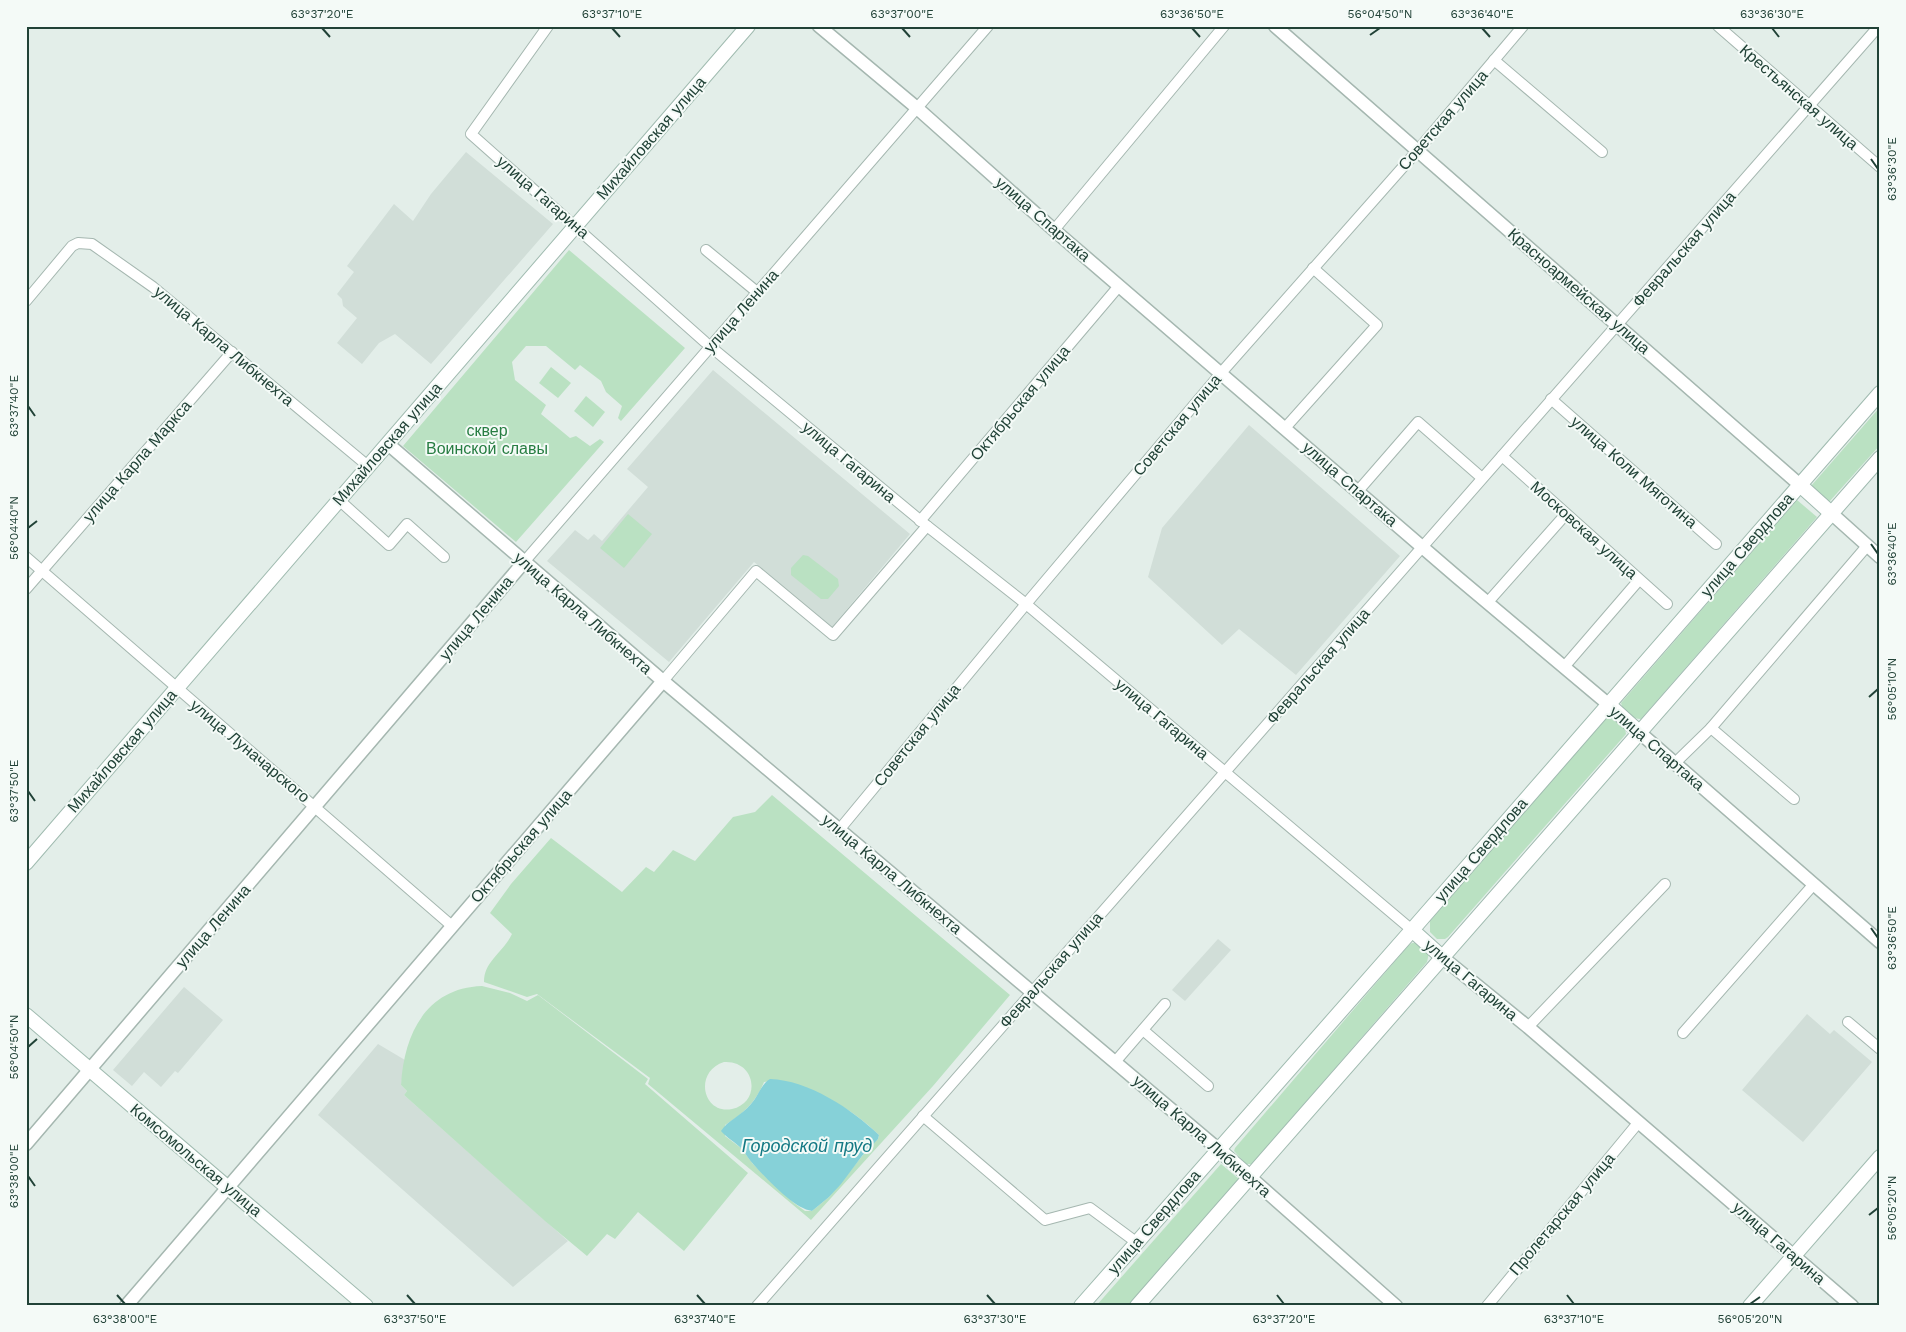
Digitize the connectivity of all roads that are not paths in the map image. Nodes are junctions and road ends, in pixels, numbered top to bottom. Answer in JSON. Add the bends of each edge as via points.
{"nodes":[{"id":1,"x":548,"y":26,"type":"edge"},
{"id":2,"x":748,"y":26,"type":"edge"},
{"id":3,"x":819,"y":26,"type":"edge"},
{"id":4,"x":988,"y":26,"type":"edge"},
{"id":5,"x":1224,"y":26,"type":"edge"},
{"id":6,"x":1276,"y":26,"type":"edge"},
{"id":7,"x":1523,"y":26,"type":"edge"},
{"id":8,"x":1718,"y":26,"type":"edge"},
{"id":9,"x":1879,"y":26,"type":"edge"},
{"id":10,"x":1494,"y":60,"type":"junction"},
{"id":11,"x":1809,"y":107,"type":"junction"},
{"id":12,"x":917,"y":108,"type":"junction"},
{"id":13,"x":1418,"y":150,"type":"junction"},
{"id":14,"x":1602,"y":152,"type":"dead end"},
{"id":15,"x":1880,"y":167,"type":"edge"},
{"id":16,"x":575,"y":225,"type":"junction"},
{"id":17,"x":1054,"y":230,"type":"junction"},
{"id":18,"x":706,"y":250,"type":"dead end"},
{"id":19,"x":1312,"y":268,"type":"junction"},
{"id":20,"x":1119,"y":286,"type":"junction"},
{"id":21,"x":757,"y":292,"type":"junction"},
{"id":22,"x":26,"y":301,"type":"edge"},
{"id":23,"x":1617,"y":324,"type":"junction"},
{"id":24,"x":710,"y":346,"type":"junction"},
{"id":25,"x":232,"y":352,"type":"junction"},
{"id":26,"x":1221,"y":373,"type":"junction"},
{"id":27,"x":1880,"y":393,"type":"edge"},
{"id":28,"x":1551,"y":399,"type":"junction"},
{"id":29,"x":1285,"y":428,"type":"junction"},
{"id":30,"x":388,"y":444,"type":"junction"},
{"id":31,"x":1502,"y":456,"type":"junction"},
{"id":32,"x":1880,"y":458,"type":"edge"},
{"id":33,"x":368,"y":466,"type":"junction"},
{"id":34,"x":1482,"y":478,"type":"junction"},
{"id":35,"x":1800,"y":485,"type":"junction"},
{"id":36,"x":1358,"y":491,"type":"junction"},
{"id":37,"x":338,"y":500,"type":"junction"},
{"id":38,"x":1831,"y":513,"type":"junction"},
{"id":39,"x":1566,"y":514,"type":"junction"},
{"id":40,"x":924,"y":523,"type":"junction"},
{"id":41,"x":1716,"y":544,"type":"dead end"},
{"id":42,"x":1422,"y":546,"type":"junction"},
{"id":43,"x":1867,"y":546,"type":"junction"},
{"id":44,"x":26,"y":557,"type":"edge"},
{"id":45,"x":444,"y":557,"type":"dead end"},
{"id":46,"x":1880,"y":557,"type":"edge"},
{"id":47,"x":524,"y":562,"type":"junction"},
{"id":48,"x":41,"y":570,"type":"junction"},
{"id":49,"x":1639,"y":580,"type":"junction"},
{"id":50,"x":26,"y":589,"type":"edge"},
{"id":51,"x":1488,"y":602,"type":"junction"},
{"id":52,"x":1026,"y":604,"type":"junction"},
{"id":53,"x":1667,"y":604,"type":"dead end"},
{"id":54,"x":1564,"y":667,"type":"junction"},
{"id":55,"x":663,"y":681,"type":"junction"},
{"id":56,"x":176,"y":688,"type":"junction"},
{"id":57,"x":1608,"y":704,"type":"junction"},
{"id":58,"x":1711,"y":728,"type":"junction"},
{"id":59,"x":1639,"y":732,"type":"junction"},
{"id":60,"x":1675,"y":763,"type":"junction"},
{"id":61,"x":1225,"y":772,"type":"junction"},
{"id":62,"x":1794,"y":799,"type":"dead end"},
{"id":63,"x":315,"y":807,"type":"junction"},
{"id":64,"x":839,"y":830,"type":"junction"},
{"id":65,"x":26,"y":863,"type":"edge"},
{"id":66,"x":1665,"y":884,"type":"dead end"},
{"id":67,"x":1814,"y":884,"type":"junction"},
{"id":68,"x":452,"y":926,"type":"junction"},
{"id":69,"x":1412,"y":930,"type":"junction"},
{"id":70,"x":1880,"y":942,"type":"edge"},
{"id":71,"x":1442,"y":957,"type":"junction"},
{"id":72,"x":1032,"y":992,"type":"junction"},
{"id":73,"x":1165,"y":1004,"type":"dead end"},
{"id":74,"x":26,"y":1016,"type":"edge"},
{"id":75,"x":1848,"y":1022,"type":"dead end"},
{"id":76,"x":1528,"y":1027,"type":"junction"},
{"id":77,"x":1143,"y":1030,"type":"junction"},
{"id":78,"x":1683,"y":1033,"type":"dead end"},
{"id":79,"x":1880,"y":1049,"type":"edge"},
{"id":80,"x":1115,"y":1062,"type":"junction"},
{"id":81,"x":90,"y":1070,"type":"junction"},
{"id":82,"x":1208,"y":1086,"type":"dead end"},
{"id":83,"x":923,"y":1116,"type":"junction"},
{"id":84,"x":1638,"y":1123,"type":"junction"},
{"id":85,"x":26,"y":1144,"type":"edge"},
{"id":86,"x":1218,"y":1149,"type":"junction"},
{"id":87,"x":1880,"y":1157,"type":"edge"},
{"id":88,"x":1250,"y":1176,"type":"junction"},
{"id":89,"x":228,"y":1187,"type":"junction"},
{"id":90,"x":1136,"y":1242,"type":"junction"},
{"id":91,"x":1794,"y":1256,"type":"junction"},
{"id":92,"x":126,"y":1306,"type":"edge"},
{"id":93,"x":366,"y":1306,"type":"edge"},
{"id":94,"x":757,"y":1306,"type":"edge"},
{"id":95,"x":1081,"y":1306,"type":"edge"},
{"id":96,"x":1137,"y":1306,"type":"edge"},
{"id":97,"x":1396,"y":1306,"type":"edge"},
{"id":98,"x":1487,"y":1306,"type":"edge"},
{"id":99,"x":1750,"y":1306,"type":"edge"},
{"id":100,"x":1852,"y":1306,"type":"edge"}],
"edges":[{"from":1,"to":16,"type":"street","name":"улица Гагарина","via":[[471,134]]},
{"from":2,"to":16,"type":"main road","name":"Михайловская улица"},
{"from":3,"to":12,"type":"street","name":"улица Спартака"},
{"from":4,"to":12,"type":"street","name":"улица Ленина"},
{"from":5,"to":17,"type":"street"},
{"from":6,"to":13,"type":"street","name":"Красноармейская улица"},
{"from":7,"to":10,"type":"street","name":"Советская улица"},
{"from":8,"to":11,"type":"street","name":"Крестьянская улица"},
{"from":9,"to":11,"type":"street","name":"Февральская улица"},
{"from":10,"to":13,"type":"street","name":"Советская улица"},
{"from":10,"to":14,"type":"street"},
{"from":11,"to":15,"type":"street","name":"Крестьянская улица"},
{"from":11,"to":23,"type":"street","name":"Февральская улица"},
{"from":12,"to":17,"type":"street","name":"улица Спартака"},
{"from":12,"to":21,"type":"street","name":"улица Ленина"},
{"from":13,"to":19,"type":"street","name":"Советская улица"},
{"from":13,"to":23,"type":"street","name":"Красноармейская улица"},
{"from":16,"to":24,"type":"street","name":"улица Гагарина"},
{"from":16,"to":30,"type":"main road","name":"Михайловская улица"},
{"from":17,"to":20,"type":"street","name":"улица Спартака"},
{"from":18,"to":21,"type":"street"},
{"from":19,"to":26,"type":"street","name":"Советская улица"},
{"from":19,"to":29,"type":"street","via":[[1377,325]]},
{"from":20,"to":26,"type":"street","name":"улица Спартака"},
{"from":20,"to":40,"type":"street","name":"Октябрьская улица"},
{"from":21,"to":24,"type":"street","name":"улица Ленина"},
{"from":22,"to":25,"type":"street","name":"улица Карла Либкнехта","via":[[72,246],[84,242],[99,248],[153,286]]},
{"from":23,"to":28,"type":"street","name":"Февральская улица"},
{"from":23,"to":35,"type":"street","name":"Красноармейская улица"},
{"from":24,"to":40,"type":"street","name":"улица Гагарина"},
{"from":24,"to":47,"type":"street","name":"улица Ленина"},
{"from":25,"to":33,"type":"street","name":"улица Карла Либкнехта"},
{"from":25,"to":48,"type":"street","name":"улица Карла Маркса"},
{"from":26,"to":29,"type":"street","name":"улица Спартака"},
{"from":26,"to":52,"type":"street","name":"Советская улица"},
{"from":27,"to":35,"type":"main road","name":"улица Свердлова"},
{"from":28,"to":31,"type":"street","name":"Февральская улица"},
{"from":28,"to":41,"type":"street","name":"улица Коли Мяготина"},
{"from":29,"to":36,"type":"street","name":"улица Спартака"},
{"from":30,"to":33,"type":"main road","name":"Михайловская улица"},
{"from":30,"to":47,"type":"street","name":"улица Карла Либкнехта"},
{"from":31,"to":34,"type":"street","name":"Февральская улица"},
{"from":31,"to":39,"type":"street","name":"Московская улица"},
{"from":32,"to":38,"type":"main road"},
{"from":33,"to":37,"type":"main road","name":"Михайловская улица"},
{"from":34,"to":36,"type":"street","via":[[1418,422]]},
{"from":34,"to":42,"type":"street","name":"Февральская улица"},
{"from":35,"to":38,"type":"main road","name":"Красноармейская улица"},
{"from":35,"to":57,"type":"main road","name":"улица Свердлова"},
{"from":36,"to":42,"type":"street","name":"улица Спартака"},
{"from":37,"to":45,"type":"street","via":[[389,545],[407,524]]},
{"from":37,"to":56,"type":"main road","name":"Михайловская улица"},
{"from":38,"to":43,"type":"street","name":"Красноармейская улица"},
{"from":38,"to":59,"type":"main road"},
{"from":39,"to":49,"type":"street","name":"Московская улица"},
{"from":39,"to":51,"type":"street"},
{"from":40,"to":52,"type":"street","name":"улица Гагарина"},
{"from":40,"to":55,"type":"street","name":"Октябрьская улица","via":[[833,635],[756,571]]},
{"from":42,"to":51,"type":"street","name":"улица Спартака"},
{"from":42,"to":61,"type":"street","name":"Февральская улица"},
{"from":43,"to":46,"type":"street","name":"Красноармейская улица"},
{"from":43,"to":58,"type":"street"},
{"from":44,"to":48,"type":"street","name":"улица Луначарского"},
{"from":47,"to":55,"type":"street","name":"улица Карла Либкнехта"},
{"from":47,"to":63,"type":"street","name":"улица Ленина"},
{"from":48,"to":50,"type":"street","name":"улица Карла Маркса"},
{"from":48,"to":56,"type":"street","name":"улица Луначарского"},
{"from":49,"to":53,"type":"street","name":"Московская улица"},
{"from":49,"to":54,"type":"street"},
{"from":51,"to":54,"type":"street","name":"улица Спартака"},
{"from":52,"to":61,"type":"street","name":"улица Гагарина"},
{"from":52,"to":64,"type":"street","name":"Советская улица"},
{"from":54,"to":57,"type":"street","name":"улица Спартака"},
{"from":55,"to":64,"type":"street","name":"улица Карла Либкнехта"},
{"from":55,"to":68,"type":"street","name":"Октябрьская улица"},
{"from":56,"to":63,"type":"street","name":"улица Луначарского"},
{"from":56,"to":65,"type":"main road","name":"Михайловская улица"},
{"from":57,"to":59,"type":"main road","name":"улица Спартака"},
{"from":57,"to":69,"type":"main road","name":"улица Свердлова"},
{"from":58,"to":60,"type":"street"},
{"from":58,"to":62,"type":"street"},
{"from":59,"to":60,"type":"street","name":"улица Спартака"},
{"from":59,"to":71,"type":"main road"},
{"from":60,"to":67,"type":"street","name":"улица Спартака"},
{"from":61,"to":69,"type":"street","name":"улица Гагарина"},
{"from":61,"to":72,"type":"street","name":"Февральская улица"},
{"from":63,"to":68,"type":"street","name":"улица Луначарского"},
{"from":63,"to":81,"type":"street","name":"улица Ленина"},
{"from":64,"to":72,"type":"street","name":"улица Карла Либкнехта"},
{"from":66,"to":76,"type":"street"},
{"from":67,"to":70,"type":"street","name":"улица Спартака"},
{"from":67,"to":78,"type":"street"},
{"from":68,"to":89,"type":"street","name":"Октябрьская улица"},
{"from":69,"to":71,"type":"main road","name":"улица Гагарина"},
{"from":69,"to":86,"type":"main road","name":"улица Свердлова"},
{"from":71,"to":76,"type":"street","name":"улица Гагарина"},
{"from":71,"to":88,"type":"main road"},
{"from":72,"to":80,"type":"street","name":"улица Карла Либкнехта"},
{"from":72,"to":83,"type":"street","name":"Февральская улица"},
{"from":73,"to":77,"type":"street"},
{"from":74,"to":81,"type":"main road","name":"Комсомольская улица"},
{"from":75,"to":79,"type":"street"},
{"from":76,"to":84,"type":"street","name":"улица Гагарина"},
{"from":77,"to":80,"type":"street"},
{"from":77,"to":82,"type":"street"},
{"from":80,"to":86,"type":"street","name":"улица Карла Либкнехта"},
{"from":81,"to":85,"type":"street","name":"улица Ленина"},
{"from":81,"to":89,"type":"main road","name":"Комсомольская улица"},
{"from":83,"to":90,"type":"street","via":[[1045,1220],[1090,1208]]},
{"from":83,"to":94,"type":"street","name":"Февральская улица"},
{"from":84,"to":91,"type":"street","name":"улица Гагарина"},
{"from":84,"to":98,"type":"street","name":"Пролетарская улица"},
{"from":86,"to":88,"type":"main road","name":"улица Карла Либкнехта"},
{"from":86,"to":90,"type":"main road","name":"улица Свердлова"},
{"from":87,"to":91,"type":"main road"},
{"from":88,"to":96,"type":"main road"},
{"from":88,"to":97,"type":"street","name":"улица Карла Либкнехта"},
{"from":89,"to":92,"type":"street","name":"Октябрьская улица"},
{"from":89,"to":93,"type":"main road","name":"Комсомольская улица"},
{"from":90,"to":95,"type":"main road","name":"улица Свердлова"},
{"from":91,"to":99,"type":"main road"},
{"from":91,"to":100,"type":"street","name":"улица Гагарина"}]}
